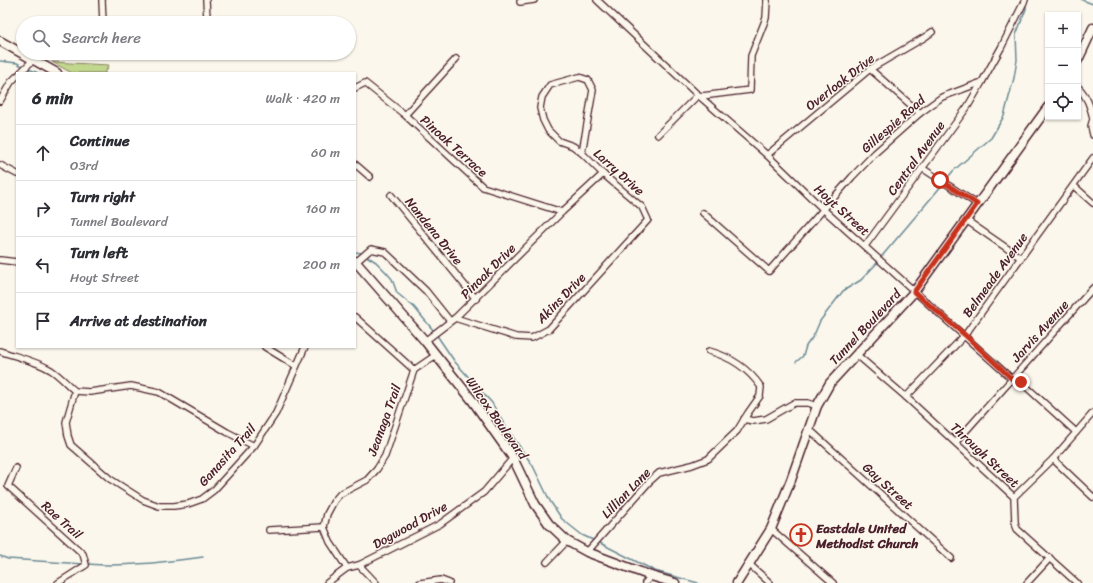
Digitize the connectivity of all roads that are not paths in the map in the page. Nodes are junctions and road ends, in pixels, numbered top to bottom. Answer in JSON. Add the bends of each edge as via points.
{"nodes":[{"id":1,"x":102,"y":0,"type":"edge"},
{"id":2,"x":206,"y":0,"type":"edge"},
{"id":3,"x":534,"y":0,"type":"edge"},
{"id":4,"x":598,"y":0,"type":"edge"},
{"id":5,"x":767,"y":0,"type":"edge"},
{"id":6,"x":1025,"y":0,"type":"edge"},
{"id":7,"x":520,"y":2,"type":"dead end"},
{"id":8,"x":103,"y":16,"type":"edge"},
{"id":9,"x":207,"y":16,"type":"edge"},
{"id":10,"x":1093,"y":28,"type":"edge"},
{"id":11,"x":932,"y":32,"type":"dead end"},
{"id":12,"x":0,"y":41,"type":"edge"},
{"id":13,"x":16,"y":49,"type":"edge"},
{"id":14,"x":1081,"y":54,"type":"edge"},
{"id":15,"x":456,"y":59,"type":"dead end"},
{"id":16,"x":33,"y":60,"type":"joint"},
{"id":17,"x":870,"y":69,"type":"junction"},
{"id":18,"x":21,"y":72,"type":"edge"},
{"id":19,"x":55,"y":72,"type":"edge"},
{"id":20,"x":16,"y":77,"type":"edge"},
{"id":21,"x":982,"y":82,"type":"junction"},
{"id":22,"x":356,"y":88,"type":"edge"},
{"id":23,"x":1081,"y":90,"type":"edge"},
{"id":24,"x":698,"y":95,"type":"junction"},
{"id":25,"x":0,"y":101,"type":"edge"},
{"id":26,"x":1045,"y":111,"type":"edge"},
{"id":27,"x":920,"y":113,"type":"junction"},
{"id":28,"x":405,"y":116,"type":"junction"},
{"id":29,"x":1093,"y":118,"type":"edge"},
{"id":30,"x":658,"y":135,"type":"dead end"},
{"id":31,"x":1093,"y":135,"type":"edge"},
{"id":32,"x":582,"y":153,"type":"junction"},
{"id":33,"x":767,"y":155,"type":"junction"},
{"id":34,"x":1093,"y":158,"type":"edge"},
{"id":35,"x":0,"y":165,"type":"edge"},
{"id":36,"x":356,"y":165,"type":"edge"},
{"id":37,"x":922,"y":168,"type":"junction"},
{"id":38,"x":16,"y":173,"type":"edge"},
{"id":39,"x":603,"y":174,"type":"junction"},
{"id":40,"x":370,"y":177,"type":"dead end"},
{"id":41,"x":1074,"y":186,"type":"junction"},
{"id":42,"x":392,"y":195,"type":"dead end"},
{"id":43,"x":1093,"y":203,"type":"edge"},
{"id":44,"x":977,"y":204,"type":"junction"},
{"id":45,"x":642,"y":207,"type":"joint"},
{"id":46,"x":824,"y":210,"type":"junction"},
{"id":47,"x":562,"y":212,"type":"junction"},
{"id":48,"x":703,"y":213,"type":"dead end"},
{"id":49,"x":966,"y":220,"type":"junction"},
{"id":50,"x":865,"y":246,"type":"junction"},
{"id":51,"x":1021,"y":258,"type":"junction"},
{"id":52,"x":0,"y":260,"type":"edge"},
{"id":53,"x":356,"y":260,"type":"edge"},
{"id":54,"x":16,"y":262,"type":"edge"},
{"id":55,"x":356,"y":262,"type":"edge"},
{"id":56,"x":1093,"y":288,"type":"edge"},
{"id":57,"x":914,"y":292,"type":"junction"},
{"id":58,"x":476,"y":299,"type":"junction"},
{"id":59,"x":356,"y":318,"type":"edge"},
{"id":60,"x":453,"y":320,"type":"junction"},
{"id":61,"x":965,"y":335,"type":"junction"},
{"id":62,"x":425,"y":341,"type":"junction"},
{"id":63,"x":267,"y":348,"type":"edge"},
{"id":64,"x":305,"y":348,"type":"edge"},
{"id":65,"x":0,"y":351,"type":"edge"},
{"id":66,"x":709,"y":351,"type":"dead end"},
{"id":67,"x":856,"y":354,"type":"junction"},
{"id":68,"x":436,"y":355,"type":"junction"},
{"id":69,"x":296,"y":366,"type":"junction"},
{"id":70,"x":414,"y":370,"type":"junction"},
{"id":71,"x":1012,"y":379,"type":"junction"},
{"id":72,"x":75,"y":391,"type":"junction"},
{"id":73,"x":906,"y":397,"type":"junction"},
{"id":74,"x":817,"y":406,"type":"junction"},
{"id":75,"x":1093,"y":413,"type":"edge"},
{"id":76,"x":744,"y":419,"type":"junction"},
{"id":77,"x":810,"y":430,"type":"junction"},
{"id":78,"x":1076,"y":432,"type":"junction"},
{"id":79,"x":956,"y":442,"type":"junction"},
{"id":80,"x":254,"y":446,"type":"junction"},
{"id":81,"x":513,"y":458,"type":"junction"},
{"id":82,"x":1053,"y":459,"type":"junction"},
{"id":83,"x":16,"y":468,"type":"dead end"},
{"id":84,"x":1014,"y":497,"type":"junction"},
{"id":85,"x":1093,"y":497,"type":"edge"},
{"id":86,"x":324,"y":527,"type":"junction"},
{"id":87,"x":771,"y":529,"type":"junction"},
{"id":88,"x":269,"y":530,"type":"dead end"},
{"id":89,"x":566,"y":541,"type":"junction"},
{"id":90,"x":587,"y":552,"type":"junction"},
{"id":91,"x":951,"y":558,"type":"dead end"},
{"id":92,"x":1050,"y":558,"type":"junction"},
{"id":93,"x":547,"y":562,"type":"dead end"},
{"id":94,"x":749,"y":564,"type":"junction"},
{"id":95,"x":359,"y":565,"type":"junction"},
{"id":96,"x":347,"y":568,"type":"junction"},
{"id":97,"x":651,"y":576,"type":"junction"},
{"id":98,"x":58,"y":583,"type":"edge"},
{"id":99,"x":327,"y":583,"type":"edge"},
{"id":100,"x":376,"y":583,"type":"edge"},
{"id":101,"x":420,"y":583,"type":"edge"},
{"id":102,"x":449,"y":583,"type":"edge"},
{"id":103,"x":645,"y":583,"type":"edge"},
{"id":104,"x":675,"y":583,"type":"edge"},
{"id":105,"x":737,"y":583,"type":"edge"},
{"id":106,"x":770,"y":583,"type":"edge"},
{"id":107,"x":832,"y":583,"type":"edge"},
{"id":108,"x":1026,"y":583,"type":"edge"},
{"id":109,"x":1077,"y":583,"type":"edge"}],
"edges":[{"from":1,"to":8,"type":"street"},
{"from":2,"to":9,"type":"street"},
{"from":3,"to":7,"type":"street"},
{"from":4,"to":24,"type":"street","name":"Hoyt Street"},
{"from":5,"to":24,"type":"street","via":[[766,18],[751,56],[750,90]]},
{"from":6,"to":21,"type":"street"},
{"from":10,"to":14,"type":"main road"},
{"from":11,"to":17,"type":"street","name":"Overlook Drive"},
{"from":12,"to":13,"type":"main road"},
{"from":15,"to":28,"type":"street"},
{"from":16,"to":18,"type":"street"},
{"from":16,"to":19,"type":"main road"},
{"from":17,"to":27,"type":"street"},
{"from":17,"to":33,"type":"street","name":"Overlook Drive"},
{"from":20,"to":25,"type":"street"},
{"from":21,"to":27,"type":"street","name":"Gillespie Road","via":[[948,94]]},
{"from":21,"to":37,"type":"street","name":"Central Avenue","via":[[968,106]]},
{"from":22,"to":28,"type":"street","name":"Pinoak Terrace","via":[[365,83]]},
{"from":23,"to":29,"type":"street"},
{"from":24,"to":30,"type":"street"},
{"from":24,"to":33,"type":"street","name":"Hoyt Street"},
{"from":26,"to":44,"type":"main road","name":"Tunnel Boulevard"},
{"from":27,"to":46,"type":"street","name":"Gillespie Road","via":[[852,177]]},
{"from":28,"to":47,"type":"street","name":"Pinoak Terrace","via":[[483,187]]},
{"from":29,"to":31,"type":"street"},
{"from":32,"to":32,"type":"street","name":"Larry Drive","via":[[573,146],[559,141],[548,130],[540,108],[542,97],[550,85],[579,77],[588,80],[593,90]]},
{"from":32,"to":39,"type":"street","name":"Larry Drive"},
{"from":33,"to":46,"type":"street","name":"Hoyt Street"},
{"from":34,"to":41,"type":"street","name":"Belmeade Avenue"},
{"from":35,"to":38,"type":"street"},
{"from":36,"to":40,"type":"street"},
{"from":37,"to":44,"type":"street"},
{"from":37,"to":50,"type":"street","name":"Central Avenue"},
{"from":39,"to":45,"type":"street","name":"Larry Drive"},
{"from":39,"to":47,"type":"street","name":"Pinoak Drive"},
{"from":41,"to":43,"type":"street"},
{"from":41,"to":51,"type":"street","name":"Belmeade Avenue"},
{"from":42,"to":58,"type":"street","name":"Nandena Drive"},
{"from":44,"to":49,"type":"main road","name":"Tunnel Boulevard"},
{"from":45,"to":60,"type":"street","name":"Akins Drive","via":[[648,220],[549,329],[532,338],[516,337]]},
{"from":46,"to":48,"type":"street","name":"Gillespie Road","via":[[769,271]]},
{"from":46,"to":50,"type":"street","name":"Hoyt Street"},
{"from":47,"to":58,"type":"street","name":"Pinoak Drive"},
{"from":49,"to":51,"type":"street"},
{"from":49,"to":57,"type":"main road","name":"Tunnel Boulevard"},
{"from":50,"to":57,"type":"street","name":"Hoyt Street"},
{"from":51,"to":61,"type":"street","name":"Belmeade Avenue"},
{"from":52,"to":54,"type":"street"},
{"from":53,"to":60,"type":"street","via":[[371,249],[385,252]]},
{"from":55,"to":62,"type":"main road","name":"Wilcox Boulevard"},
{"from":56,"to":71,"type":"street","name":"Jarvis Avenue"},
{"from":57,"to":61,"type":"street","name":"Hoyt Street"},
{"from":57,"to":67,"type":"main road","name":"Tunnel Boulevard"},
{"from":58,"to":60,"type":"street","name":"Pinoak Drive"},
{"from":59,"to":70,"type":"street"},
{"from":60,"to":62,"type":"street","name":"Pinoak Drive"},
{"from":61,"to":71,"type":"street","name":"Hoyt Street"},
{"from":61,"to":73,"type":"street","name":"Belmeade Avenue"},
{"from":62,"to":68,"type":"main road","name":"Wilcox Boulevard"},
{"from":63,"to":69,"type":"street"},
{"from":64,"to":69,"type":"street","name":"Ganasita Trail"},
{"from":65,"to":72,"type":"street","via":[[50,370]]},
{"from":66,"to":76,"type":"street","name":"Lillian Lane","via":[[737,363],[752,374],[761,387],[760,396]]},
{"from":67,"to":73,"type":"street","name":"Through Street"},
{"from":67,"to":74,"type":"main road","name":"Tunnel Boulevard","via":[[830,383]]},
{"from":68,"to":70,"type":"street"},
{"from":68,"to":81,"type":"main road","name":"Wilcox Boulevard"},
{"from":69,"to":80,"type":"street","name":"Ganasita Trail","via":[[276,413]]},
{"from":70,"to":86,"type":"street","name":"Jeanaga Trail","via":[[385,456],[367,480],[340,494],[327,514]]},
{"from":71,"to":78,"type":"street","name":"Hoyt Street","via":[[1021,382]]},
{"from":71,"to":79,"type":"street","name":"Jarvis Avenue"},
{"from":72,"to":80,"type":"street","via":[[90,392],[131,386],[159,392]]},
{"from":72,"to":80,"type":"street","name":"Ganasita Trail","via":[[66,422],[71,445],[110,479],[143,500],[159,506],[188,504],[202,498],[214,490]]},
{"from":73,"to":79,"type":"street","name":"Through Street"},
{"from":74,"to":76,"type":"street","via":[[794,403],[766,419]]},
{"from":74,"to":77,"type":"main road","name":"Tunnel Boulevard"},
{"from":75,"to":78,"type":"street"},
{"from":76,"to":90,"type":"street","name":"Lillian Lane","via":[[737,432],[708,459],[659,473]]},
{"from":77,"to":87,"type":"main road","name":"Tunnel Boulevard"},
{"from":77,"to":91,"type":"street","name":"Gay Street"},
{"from":78,"to":82,"type":"street"},
{"from":79,"to":84,"type":"street","name":"Through Street"},
{"from":81,"to":89,"type":"main road","name":"Wilcox Boulevard","via":[[535,504],[549,524]]},
{"from":81,"to":95,"type":"street","name":"Dogwood Drive","via":[[484,492],[440,524]]},
{"from":82,"to":84,"type":"street"},
{"from":82,"to":85,"type":"street"},
{"from":83,"to":98,"type":"street","name":"Rae Trail","via":[[8,486],[83,554],[86,565]]},
{"from":84,"to":92,"type":"street","name":"Through Street","via":[[1017,529]]},
{"from":86,"to":88,"type":"street"},
{"from":86,"to":96,"type":"street","via":[[330,542]]},
{"from":87,"to":94,"type":"main road","name":"Tunnel Boulevard"},
{"from":87,"to":107,"type":"street"},
{"from":89,"to":90,"type":"main road","name":"Wilcox Boulevard"},
{"from":89,"to":93,"type":"street"},
{"from":90,"to":97,"type":"main road","name":"Wilcox Boulevard"},
{"from":92,"to":108,"type":"street"},
{"from":92,"to":109,"type":"street","name":"Through Street"},
{"from":94,"to":105,"type":"main road","name":"Tunnel Boulevard"},
{"from":94,"to":106,"type":"street"},
{"from":95,"to":96,"type":"street","name":"Dogwood Drive"},
{"from":95,"to":100,"type":"street"},
{"from":96,"to":99,"type":"street","name":"Dogwood Drive"},
{"from":97,"to":103,"type":"street"},
{"from":97,"to":104,"type":"main road","name":"Wilcox Boulevard"},
{"from":101,"to":102,"type":"street","via":[[440,580]]}]}
